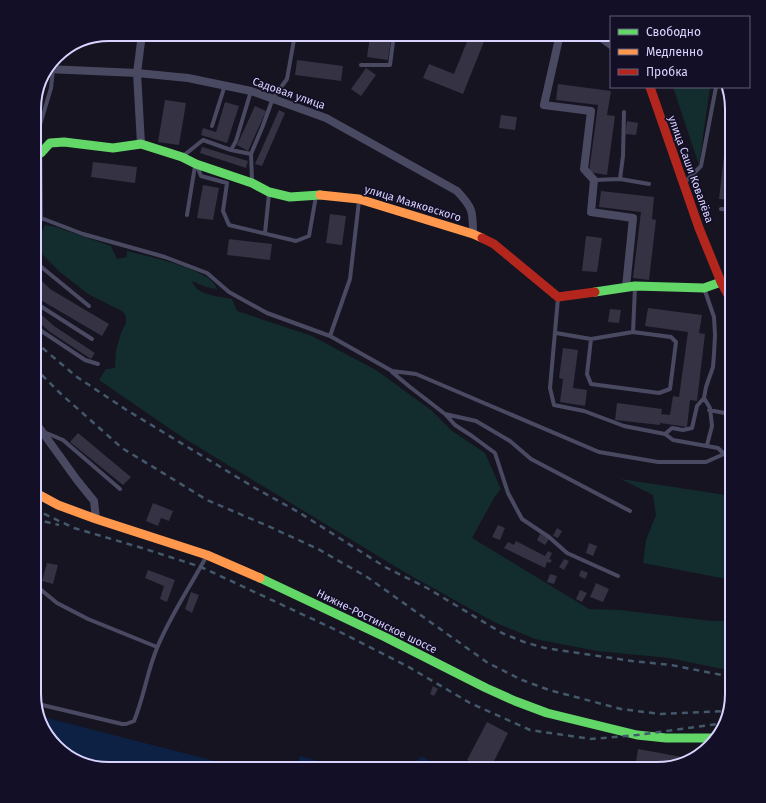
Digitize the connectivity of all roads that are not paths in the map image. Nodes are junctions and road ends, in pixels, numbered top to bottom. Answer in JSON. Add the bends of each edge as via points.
{"nodes":[{"id":1,"x":141,"y":41,"type":"edge"},
{"id":2,"x":294,"y":41,"type":"edge"},
{"id":3,"x":393,"y":41,"type":"edge"},
{"id":4,"x":558,"y":41,"type":"edge"},
{"id":5,"x":360,"y":65,"type":"dead end"},
{"id":6,"x":55,"y":68,"type":"edge"},
{"id":7,"x":52,"y":73,"type":"edge"},
{"id":8,"x":137,"y":73,"type":"junction"},
{"id":9,"x":225,"y":85,"type":"junction"},
{"id":10,"x":650,"y":88,"type":"edge"},
{"id":11,"x":716,"y":88,"type":"edge"},
{"id":12,"x":251,"y":91,"type":"junction"},
{"id":13,"x":273,"y":98,"type":"junction"},
{"id":14,"x":624,"y":112,"type":"dead end"},
{"id":15,"x":41,"y":122,"type":"edge"},
{"id":16,"x":212,"y":126,"type":"dead end"},
{"id":17,"x":141,"y":144,"type":"junction"},
{"id":18,"x":231,"y":150,"type":"junction"},
{"id":19,"x":41,"y":153,"type":"joint"},
{"id":20,"x":251,"y":154,"type":"junction"},
{"id":21,"x":182,"y":157,"type":"junction"},
{"id":22,"x":196,"y":164,"type":"junction"},
{"id":23,"x":620,"y":179,"type":"junction"},
{"id":24,"x":594,"y":180,"type":"junction"},
{"id":25,"x":252,"y":183,"type":"junction"},
{"id":26,"x":649,"y":184,"type":"dead end"},
{"id":27,"x":683,"y":184,"type":"junction"},
{"id":28,"x":269,"y":192,"type":"junction"},
{"id":29,"x":316,"y":195,"type":"junction"},
{"id":30,"x":359,"y":199,"type":"junction"},
{"id":31,"x":721,"y":209,"type":"dead end"},
{"id":32,"x":725,"y":209,"type":"edge"},
{"id":33,"x":187,"y":215,"type":"dead end"},
{"id":34,"x":41,"y":218,"type":"joint"},
{"id":35,"x":265,"y":233,"type":"junction"},
{"id":36,"x":472,"y":234,"type":"junction"},
{"id":37,"x":41,"y":267,"type":"edge"},
{"id":38,"x":725,"y":281,"type":"edge"},
{"id":39,"x":721,"y":282,"type":"junction"},
{"id":40,"x":630,"y":286,"type":"junction"},
{"id":41,"x":704,"y":288,"type":"junction"},
{"id":42,"x":725,"y":289,"type":"edge"},
{"id":43,"x":558,"y":297,"type":"junction"},
{"id":44,"x":41,"y":306,"type":"edge"},
{"id":45,"x":89,"y":306,"type":"dead end"},
{"id":46,"x":41,"y":331,"type":"edge"},
{"id":47,"x":633,"y":332,"type":"junction"},
{"id":48,"x":556,"y":333,"type":"junction"},
{"id":49,"x":330,"y":336,"type":"junction"},
{"id":50,"x":92,"y":339,"type":"dead end"},
{"id":51,"x":591,"y":339,"type":"junction"},
{"id":52,"x":98,"y":364,"type":"dead end"},
{"id":53,"x":392,"y":371,"type":"junction"},
{"id":54,"x":704,"y":398,"type":"junction"},
{"id":55,"x":709,"y":410,"type":"junction"},
{"id":56,"x":725,"y":413,"type":"edge"},
{"id":57,"x":445,"y":414,"type":"junction"},
{"id":58,"x":41,"y":430,"type":"joint"},
{"id":59,"x":665,"y":434,"type":"junction"},
{"id":60,"x":707,"y":445,"type":"junction"},
{"id":61,"x":724,"y":454,"type":"joint"},
{"id":62,"x":120,"y":489,"type":"dead end"},
{"id":63,"x":41,"y":496,"type":"edge"},
{"id":64,"x":630,"y":511,"type":"dead end"},
{"id":65,"x":96,"y":520,"type":"junction"},
{"id":66,"x":207,"y":555,"type":"junction"},
{"id":67,"x":618,"y":576,"type":"dead end"},
{"id":68,"x":41,"y":590,"type":"edge"},
{"id":69,"x":157,"y":647,"type":"junction"},
{"id":70,"x":42,"y":705,"type":"edge"},
{"id":71,"x":708,"y":738,"type":"edge"}],
"edges":[{"from":1,"to":8,"type":"street"},
{"from":2,"to":13,"type":"lane","via":[[287,79]]},
{"from":3,"to":5,"type":"lane","via":[[390,65]]},
{"from":4,"to":24,"type":"street","via":[[544,105],[591,111],[584,169]]},
{"from":6,"to":8,"type":"street","name":"Садовая улица"},
{"from":7,"to":15,"type":"lane","via":[[51,88]]},
{"from":8,"to":9,"type":"street","name":"Садовая улица"},
{"from":8,"to":17,"type":"street"},
{"from":9,"to":12,"type":"street","name":"Садовая улица"},
{"from":9,"to":16,"type":"lane"},
{"from":10,"to":27,"type":"street","name":"улица Саши Ковалёва"},
{"from":11,"to":27,"type":"lane","via":[[701,166]]},
{"from":12,"to":13,"type":"street","name":"Садовая улица"},
{"from":12,"to":18,"type":"lane","via":[[236,142]]},
{"from":13,"to":20,"type":"lane"},
{"from":13,"to":36,"type":"street","name":"Садовая улица","via":[[326,118],[457,191],[469,203],[473,216]]},
{"from":14,"to":23,"type":"lane"},
{"from":17,"to":19,"type":"street","name":"улица Маяковского","via":[[113,148],[64,142],[50,143]]},
{"from":17,"to":21,"type":"street","name":"улица Маяковского"},
{"from":18,"to":20,"type":"lane"},
{"from":18,"to":21,"type":"lane","via":[[203,140]]},
{"from":19,"to":34,"type":"lane"},
{"from":20,"to":25,"type":"lane"},
{"from":21,"to":22,"type":"street","name":"улица Маяковского"},
{"from":22,"to":25,"type":"street","name":"улица Маяковского"},
{"from":22,"to":33,"type":"lane"},
{"from":22,"to":35,"type":"lane","via":[[201,176],[227,183],[223,211],[229,225]]},
{"from":23,"to":24,"type":"lane"},
{"from":23,"to":26,"type":"lane"},
{"from":24,"to":40,"type":"street","via":[[591,212],[633,218]]},
{"from":25,"to":28,"type":"street","name":"улица Маяковского"},
{"from":27,"to":39,"type":"street","name":"улица Саши Ковалёва"},
{"from":28,"to":29,"type":"street","name":"улица Маяковского","via":[[290,197]]},
{"from":28,"to":35,"type":"lane"},
{"from":29,"to":30,"type":"street","name":"улица Маяковского"},
{"from":29,"to":35,"type":"lane","via":[[309,236],[296,241]]},
{"from":30,"to":36,"type":"street","name":"улица Маяковского"},
{"from":30,"to":49,"type":"lane","via":[[350,279]]},
{"from":31,"to":32,"type":"lane"},
{"from":34,"to":49,"type":"lane","via":[[83,234],[165,257],[207,272],[229,292],[267,314]]},
{"from":36,"to":43,"type":"street","name":"улица Маяковского","via":[[494,244]]},
{"from":37,"to":45,"type":"lane"},
{"from":38,"to":39,"type":"lane"},
{"from":39,"to":41,"type":"street"},
{"from":39,"to":42,"type":"street","name":"улица Саши Ковалёва"},
{"from":40,"to":41,"type":"street"},
{"from":40,"to":43,"type":"street"},
{"from":40,"to":47,"type":"lane"},
{"from":41,"to":54,"type":"lane","via":[[714,317],[715,335],[712,367]]},
{"from":43,"to":48,"type":"lane"},
{"from":44,"to":50,"type":"lane"},
{"from":46,"to":52,"type":"lane","via":[[85,360]]},
{"from":47,"to":51,"type":"lane"},
{"from":47,"to":51,"type":"lane","via":[[671,337],[676,342],[670,389],[659,393],[591,384],[587,374]]},
{"from":48,"to":51,"type":"lane"},
{"from":48,"to":59,"type":"lane","via":[[550,388],[554,405],[584,411],[624,426]]},
{"from":49,"to":53,"type":"lane"},
{"from":53,"to":57,"type":"lane"},
{"from":53,"to":61,"type":"lane","via":[[416,374],[599,452],[658,462],[706,462]]},
{"from":54,"to":55,"type":"lane"},
{"from":54,"to":59,"type":"lane","via":[[697,406],[692,428],[672,428]]},
{"from":55,"to":56,"type":"lane"},
{"from":55,"to":60,"type":"lane","via":[[712,426]]},
{"from":57,"to":64,"type":"lane","via":[[476,421],[510,441],[531,459]]},
{"from":57,"to":67,"type":"lane","via":[[454,425],[495,453],[508,493],[522,520],[549,537],[567,553]]},
{"from":58,"to":62,"type":"lane","via":[[63,440]]},
{"from":58,"to":65,"type":"street","via":[[94,501]]},
{"from":59,"to":60,"type":"lane","via":[[673,440]]},
{"from":60,"to":61,"type":"lane","via":[[718,448]]},
{"from":63,"to":65,"type":"street","name":"Нижне-Ростинское шоссе"},
{"from":65,"to":66,"type":"street","name":"Нижне-Ростинское шоссе"},
{"from":66,"to":69,"type":"lane"},
{"from":66,"to":71,"type":"street","name":"Нижне-Ростинское шоссе","via":[[269,582],[491,690],[547,713],[637,735]]},
{"from":68,"to":69,"type":"lane","via":[[58,604],[88,619]]},
{"from":69,"to":70,"type":"lane","via":[[134,721],[122,724]]}]}
